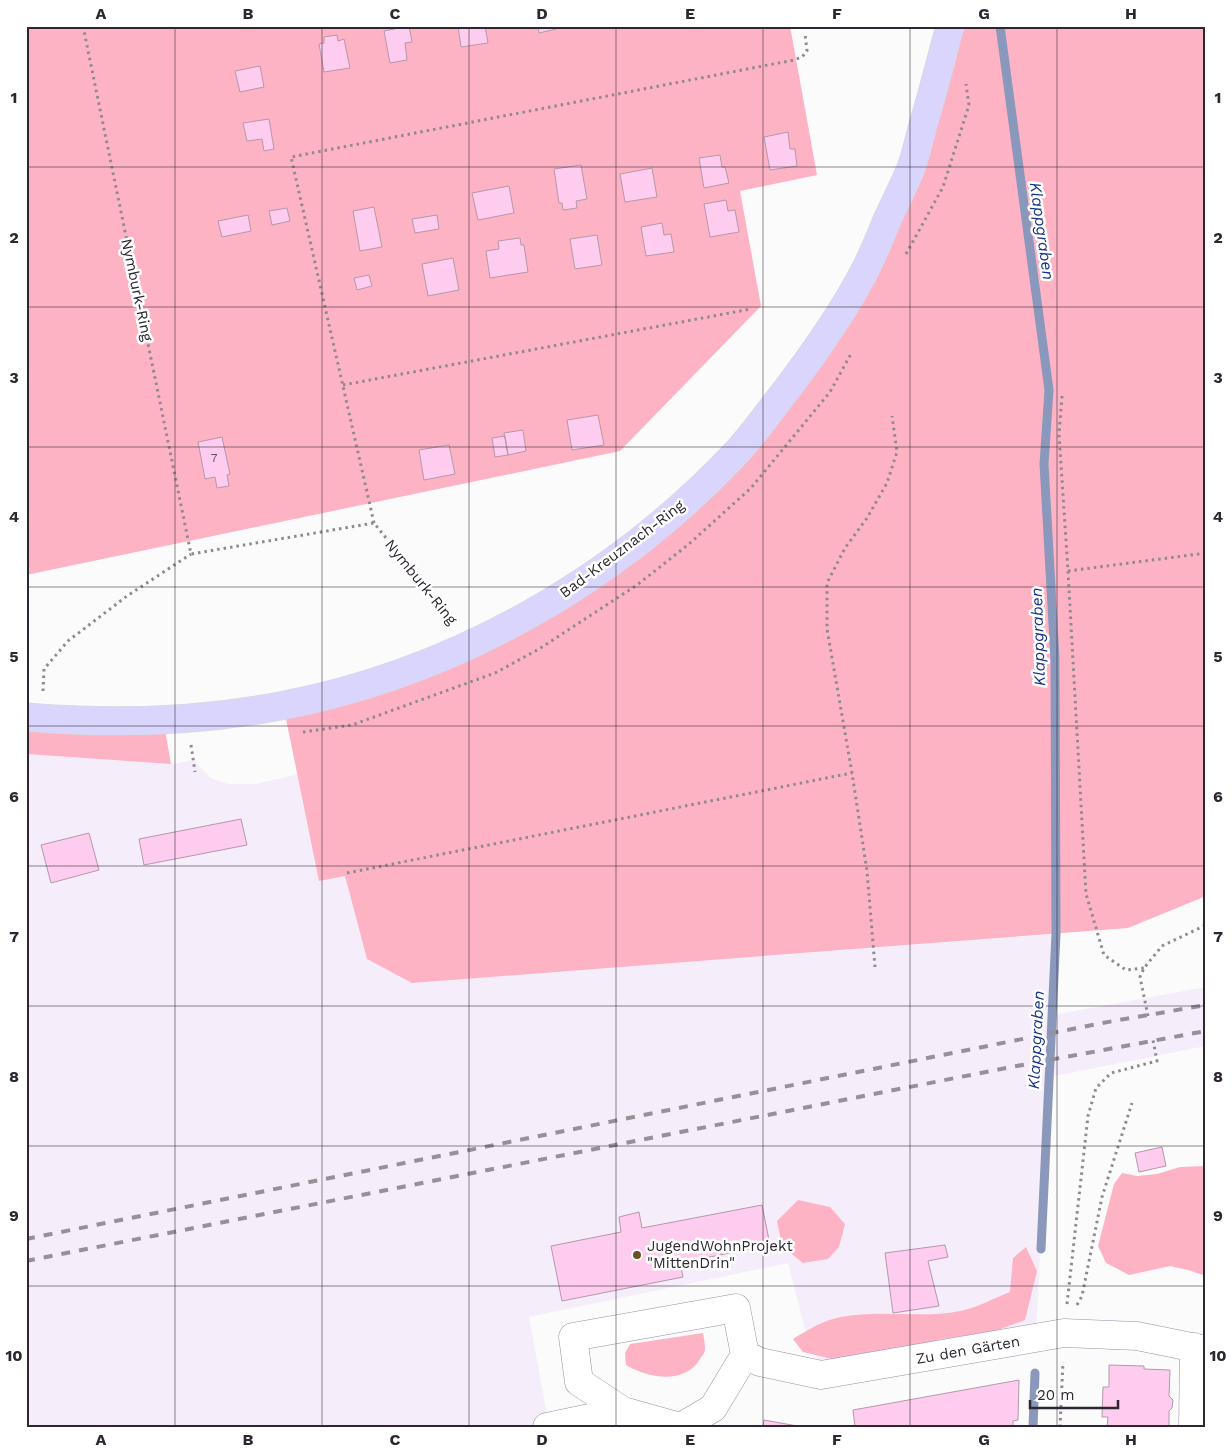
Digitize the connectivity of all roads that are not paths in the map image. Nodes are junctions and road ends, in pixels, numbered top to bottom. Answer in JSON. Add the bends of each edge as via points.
{"nodes":[{"id":1,"x":950,"y":26,"type":"edge"},
{"id":2,"x":34,"y":718,"type":"edge"},
{"id":3,"x":1200,"y":1348,"type":"edge"},
{"id":4,"x":745,"y":1355,"type":"junction"},
{"id":5,"x":623,"y":1411,"type":"junction"},
{"id":6,"x":547,"y":1427,"type":"edge"},
{"id":7,"x":680,"y":1427,"type":"edge"},
{"id":8,"x":1193,"y":1427,"type":"edge"}],
"edges":[{"from":1,"to":2,"type":"main road","name":"Bad-Kreuznach-Ring","via":[[911,167],[865,271],[817,350],[738,451],[673,514],[590,577],[472,645],[419,667],[326,696],[231,714],[178,719]]},
{"from":3,"to":4,"type":"street","name":"Zu den Gärten","via":[[1137,1336],[1064,1333],[821,1375],[760,1362]]},
{"from":3,"to":8,"type":"street","name":"Zu den Gärten"},
{"from":4,"to":5,"type":"street","via":[[736,1308],[573,1336],[579,1382]]},
{"from":4,"to":7,"type":"street","via":[[713,1408]]},
{"from":5,"to":6,"type":"street"},
{"from":5,"to":7,"type":"street"}]}
